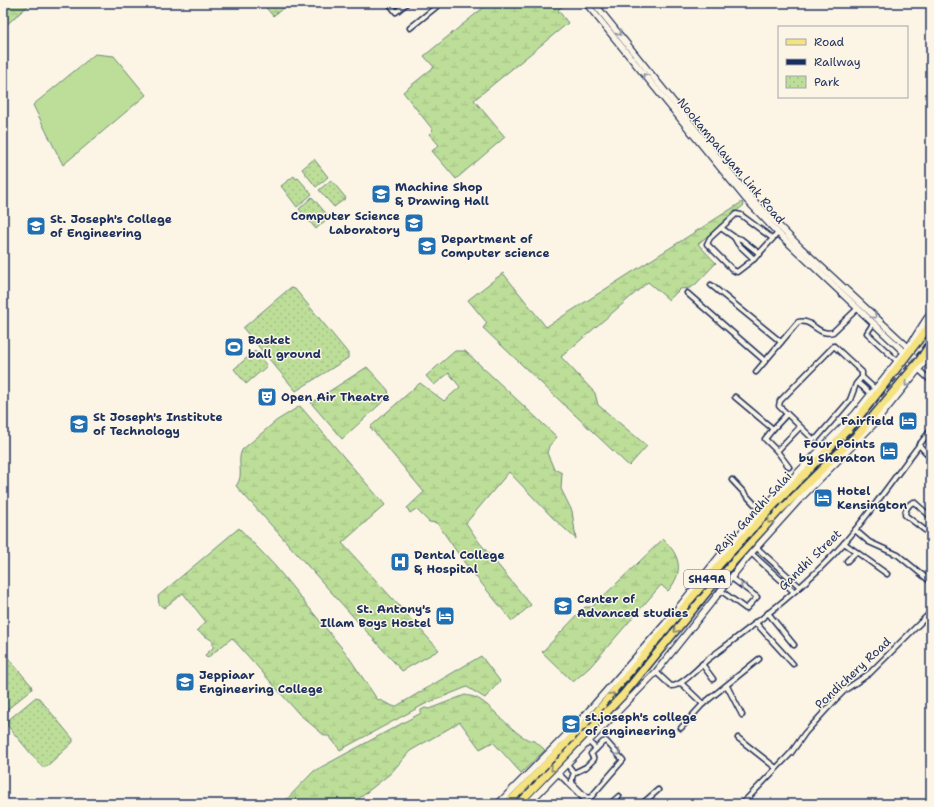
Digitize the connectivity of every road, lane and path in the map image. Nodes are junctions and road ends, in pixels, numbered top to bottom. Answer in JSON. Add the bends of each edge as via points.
{"nodes":[{"id":1,"x":389,"y":3,"type":"edge"},
{"id":2,"x":407,"y":3,"type":"edge"},
{"id":3,"x":441,"y":3,"type":"edge"},
{"id":4,"x":586,"y":3,"type":"edge"},
{"id":5,"x":594,"y":3,"type":"edge"},
{"id":6,"x":410,"y":28,"type":"dead end"},
{"id":7,"x":721,"y":228,"type":"junction"},
{"id":8,"x":778,"y":233,"type":"junction"},
{"id":9,"x":734,"y":237,"type":"junction"},
{"id":10,"x":772,"y":238,"type":"junction"},
{"id":11,"x":760,"y":254,"type":"junction"},
{"id":12,"x":754,"y":259,"type":"junction"},
{"id":13,"x":711,"y":285,"type":"dead end"},
{"id":14,"x":687,"y":293,"type":"dead end"},
{"id":15,"x":858,"y":308,"type":"junction"},
{"id":16,"x":931,"y":312,"type":"edge"},
{"id":17,"x":873,"y":324,"type":"junction"},
{"id":18,"x":931,"y":324,"type":"edge"},
{"id":19,"x":781,"y":342,"type":"junction"},
{"id":20,"x":931,"y":343,"type":"edge"},
{"id":21,"x":908,"y":351,"type":"junction"},
{"id":22,"x":931,"y":354,"type":"edge"},
{"id":23,"x":765,"y":362,"type":"junction"},
{"id":24,"x":897,"y":362,"type":"junction"},
{"id":25,"x":917,"y":368,"type":"junction"},
{"id":26,"x":756,"y":372,"type":"dead end"},
{"id":27,"x":862,"y":377,"type":"junction"},
{"id":28,"x":931,"y":381,"type":"edge"},
{"id":29,"x":858,"y":383,"type":"junction"},
{"id":30,"x":875,"y":389,"type":"junction"},
{"id":31,"x":871,"y":394,"type":"junction"},
{"id":32,"x":735,"y":397,"type":"dead end"},
{"id":33,"x":787,"y":414,"type":"junction"},
{"id":34,"x":800,"y":427,"type":"junction"},
{"id":35,"x":773,"y":429,"type":"junction"},
{"id":36,"x":931,"y":430,"type":"edge"},
{"id":37,"x":919,"y":445,"type":"junction"},
{"id":38,"x":777,"y":451,"type":"junction"},
{"id":39,"x":931,"y":458,"type":"edge"},
{"id":40,"x":789,"y":467,"type":"dead end"},
{"id":41,"x":732,"y":480,"type":"dead end"},
{"id":42,"x":761,"y":511,"type":"junction"},
{"id":43,"x":931,"y":518,"type":"edge"},
{"id":44,"x":855,"y":530,"type":"junction"},
{"id":45,"x":931,"y":534,"type":"edge"},
{"id":46,"x":844,"y":543,"type":"junction"},
{"id":47,"x":931,"y":546,"type":"edge"},
{"id":48,"x":756,"y":547,"type":"junction"},
{"id":49,"x":856,"y":552,"type":"junction"},
{"id":50,"x":751,"y":553,"type":"junction"},
{"id":51,"x":847,"y":561,"type":"dead end"},
{"id":52,"x":887,"y":574,"type":"dead end"},
{"id":53,"x":730,"y":577,"type":"junction"},
{"id":54,"x":931,"y":582,"type":"edge"},
{"id":55,"x":799,"y":586,"type":"junction"},
{"id":56,"x":720,"y":590,"type":"junction"},
{"id":57,"x":793,"y":591,"type":"junction"},
{"id":58,"x":931,"y":612,"type":"edge"},
{"id":59,"x":768,"y":613,"type":"junction"},
{"id":60,"x":756,"y":622,"type":"junction"},
{"id":61,"x":794,"y":645,"type":"dead end"},
{"id":62,"x":759,"y":659,"type":"dead end"},
{"id":63,"x":702,"y":664,"type":"junction"},
{"id":64,"x":793,"y":664,"type":"dead end"},
{"id":65,"x":656,"y":672,"type":"junction"},
{"id":66,"x":713,"y":679,"type":"dead end"},
{"id":67,"x":681,"y":683,"type":"junction"},
{"id":68,"x":727,"y":686,"type":"junction"},
{"id":69,"x":702,"y":704,"type":"junction"},
{"id":70,"x":742,"y":715,"type":"dead end"},
{"id":71,"x":681,"y":728,"type":"dead end"},
{"id":72,"x":738,"y":738,"type":"dead end"},
{"id":73,"x":589,"y":742,"type":"junction"},
{"id":74,"x":561,"y":748,"type":"junction"},
{"id":75,"x":596,"y":749,"type":"junction"},
{"id":76,"x":567,"y":754,"type":"junction"},
{"id":77,"x":567,"y":764,"type":"junction"},
{"id":78,"x":776,"y":768,"type":"junction"},
{"id":79,"x":558,"y":773,"type":"junction"},
{"id":80,"x":574,"y":773,"type":"junction"},
{"id":81,"x":658,"y":790,"type":"dead end"},
{"id":82,"x":619,"y":796,"type":"dead end"},
{"id":83,"x":498,"y":804,"type":"edge"},
{"id":84,"x":507,"y":804,"type":"edge"},
{"id":85,"x":518,"y":804,"type":"edge"},
{"id":86,"x":528,"y":804,"type":"edge"},
{"id":87,"x":589,"y":804,"type":"edge"},
{"id":88,"x":610,"y":804,"type":"edge"},
{"id":89,"x":642,"y":804,"type":"edge"},
{"id":90,"x":742,"y":804,"type":"edge"}],
"edges":[{"from":1,"to":2,"type":"street","via":[[396,12]]},
{"from":3,"to":6,"type":"street"},
{"from":8,"to":4,"type":"street","name":"Nookampalayam Link Road","one_way":true,"via":[[741,193]]},
{"from":5,"to":21,"type":"street","name":"Nookampalayam Link Road","one_way":true,"via":[[749,196]]},
{"from":7,"to":9,"type":"street"},
{"from":7,"to":10,"type":"street","via":[[734,214],[738,214]]},
{"from":7,"to":12,"type":"street","via":[[710,238],[708,246],[733,270],[740,271]]},
{"from":8,"to":10,"type":"street"},
{"from":8,"to":15,"type":"street","name":"Nookampalayam Link Road"},
{"from":9,"to":11,"type":"street","via":[[741,239]]},
{"from":9,"to":12,"type":"street"},
{"from":10,"to":11,"type":"street"},
{"from":11,"to":12,"type":"street"},
{"from":13,"to":19,"type":"street"},
{"from":14,"to":23,"type":"street"},
{"from":15,"to":17,"type":"street","name":"Nookampalayam Link Road"},
{"from":15,"to":19,"type":"street","via":[[833,332],[825,334],[802,321],[793,327]]},
{"from":16,"to":21,"type":"street"},
{"from":17,"to":21,"type":"street","name":"Nookampalayam Link Road"},
{"from":17,"to":24,"type":"street","via":[[867,333]]},
{"from":18,"to":21,"type":"main road","name":"Rajiv Gandhi Salai","number":"SH49A"},
{"from":19,"to":23,"type":"street"},
{"from":20,"to":25,"type":"main road","name":"Rajiv Gandhi Salai","number":"SH49A"},
{"from":21,"to":24,"type":"street"},
{"from":74,"to":21,"type":"main road","name":"Rajiv Gandhi Salai","number":"SH49A","one_way":true,"via":[[617,689],[719,564],[852,426]]},
{"from":22,"to":25,"type":"street"},
{"from":23,"to":26,"type":"street"},
{"from":24,"to":30,"type":"street"},
{"from":25,"to":28,"type":"street"},
{"from":25,"to":48,"type":"street","one_way":true,"via":[[875,424],[798,500]]},
{"from":25,"to":76,"type":"main road","name":"Rajiv Gandhi Salai","number":"SH49A","one_way":true,"via":[[860,432],[779,511],[728,567],[623,695]]},
{"from":27,"to":29,"type":"street"},
{"from":27,"to":30,"type":"street"},
{"from":27,"to":33,"type":"street","via":[[862,372],[836,347],[831,347],[778,404]]},
{"from":29,"to":31,"type":"street"},
{"from":29,"to":34,"type":"street","via":[[850,400],[816,438],[813,439]]},
{"from":30,"to":31,"type":"street"},
{"from":31,"to":42,"type":"street","via":[[830,441]]},
{"from":32,"to":35,"type":"street"},
{"from":33,"to":34,"type":"street"},
{"from":33,"to":35,"type":"street"},
{"from":34,"to":38,"type":"street"},
{"from":35,"to":38,"type":"street","via":[[765,439]]},
{"from":36,"to":37,"type":"street","name":"Gandhi Street"},
{"from":37,"to":39,"type":"street"},
{"from":37,"to":44,"type":"street","name":"Gandhi Street"},
{"from":38,"to":40,"type":"street"},
{"from":41,"to":42,"type":"street"},
{"from":42,"to":83,"type":"street","via":[[722,553],[671,617],[578,723]]},
{"from":43,"to":45,"type":"street","via":[[914,502],[905,512],[905,515]]},
{"from":44,"to":46,"type":"street","name":"Gandhi Street"},
{"from":44,"to":54,"type":"street","via":[[869,542],[898,555]]},
{"from":45,"to":47,"type":"street"},
{"from":46,"to":49,"type":"street"},
{"from":46,"to":55,"type":"street","name":"Gandhi Street"},
{"from":48,"to":50,"type":"street"},
{"from":48,"to":55,"type":"street"},
{"from":49,"to":51,"type":"street"},
{"from":49,"to":52,"type":"street"},
{"from":50,"to":53,"type":"street"},
{"from":50,"to":57,"type":"street"},
{"from":53,"to":56,"type":"street"},
{"from":56,"to":53,"type":"street","one_way":true,"via":[[746,609],[757,597]]},
{"from":55,"to":57,"type":"street","name":"Gandhi Street"},
{"from":56,"to":65,"type":"street"},
{"from":57,"to":59,"type":"street","name":"Gandhi Street"},
{"from":58,"to":78,"type":"street","name":"Pondichery Road","via":[[870,672],[837,698]]},
{"from":59,"to":60,"type":"street","name":"Gandhi Street"},
{"from":59,"to":61,"type":"street"},
{"from":60,"to":63,"type":"street","name":"Gandhi Street"},
{"from":60,"to":64,"type":"street"},
{"from":62,"to":68,"type":"street"},
{"from":63,"to":66,"type":"street"},
{"from":63,"to":67,"type":"street","name":"Gandhi Street"},
{"from":65,"to":67,"type":"street","via":[[671,686]]},
{"from":65,"to":73,"type":"street"},
{"from":67,"to":69,"type":"street"},
{"from":68,"to":69,"type":"street"},
{"from":68,"to":70,"type":"street"},
{"from":69,"to":71,"type":"street"},
{"from":72,"to":78,"type":"street"},
{"from":73,"to":75,"type":"street"},
{"from":73,"to":77,"type":"street"},
{"from":74,"to":76,"type":"main road"},
{"from":74,"to":84,"type":"main road","name":"Rajiv Gandhi Salai","number":"SH49A"},
{"from":75,"to":80,"type":"street","via":[[591,754],[594,759]]},
{"from":75,"to":80,"type":"street","one_way":true,"via":[[606,741],[622,757],[623,762],[589,798],[572,783]]},
{"from":76,"to":85,"type":"main road","name":"Rajiv Gandhi Salai","number":"SH49A","one_way":true},
{"from":77,"to":79,"type":"street"},
{"from":77,"to":80,"type":"street"},
{"from":78,"to":90,"type":"street","name":"Pondichery Road"},
{"from":79,"to":86,"type":"street"},
{"from":79,"to":87,"type":"street"},
{"from":81,"to":89,"type":"street"},
{"from":82,"to":88,"type":"street"}]}
